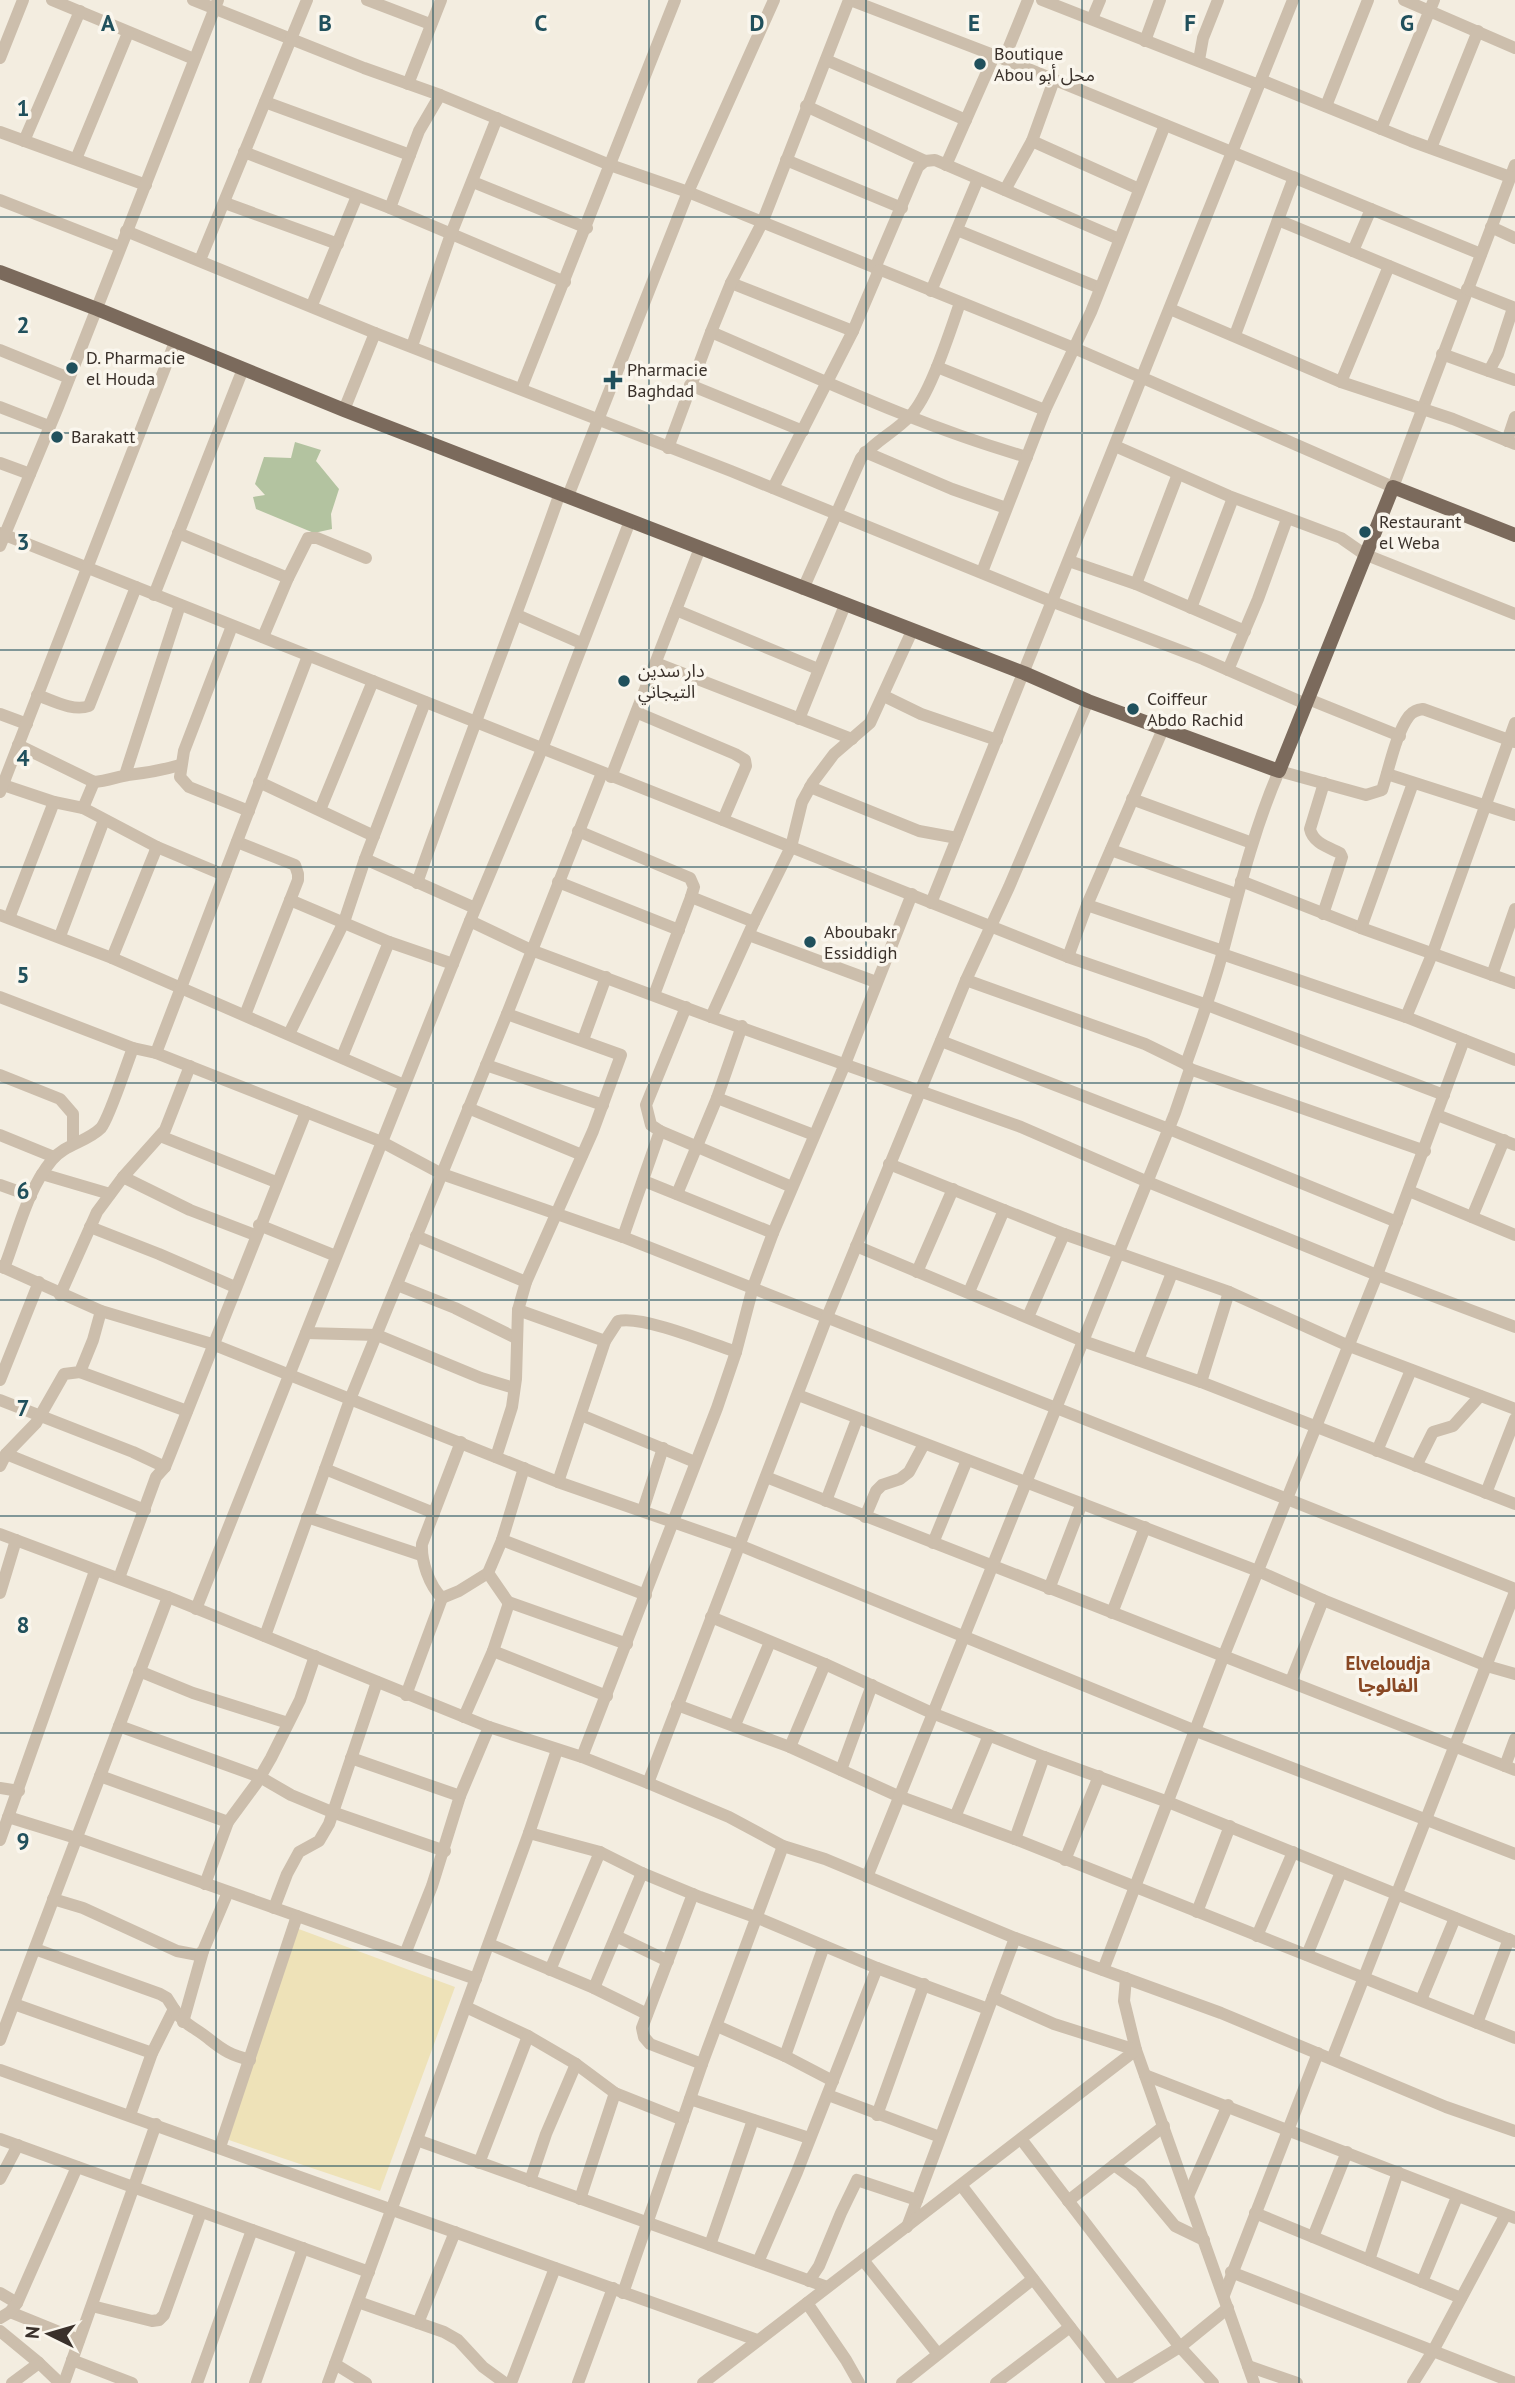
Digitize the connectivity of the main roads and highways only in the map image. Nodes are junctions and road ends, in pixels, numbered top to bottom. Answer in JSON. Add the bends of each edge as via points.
{"nodes":[{"id":1,"x":0,"y":272,"type":"edge"},
{"id":2,"x":1515,"y":535,"type":"edge"}],
"edges":[{"from":1,"to":2,"type":"main road","via":[[1088,701],[1279,771],[1393,487]]}]}
